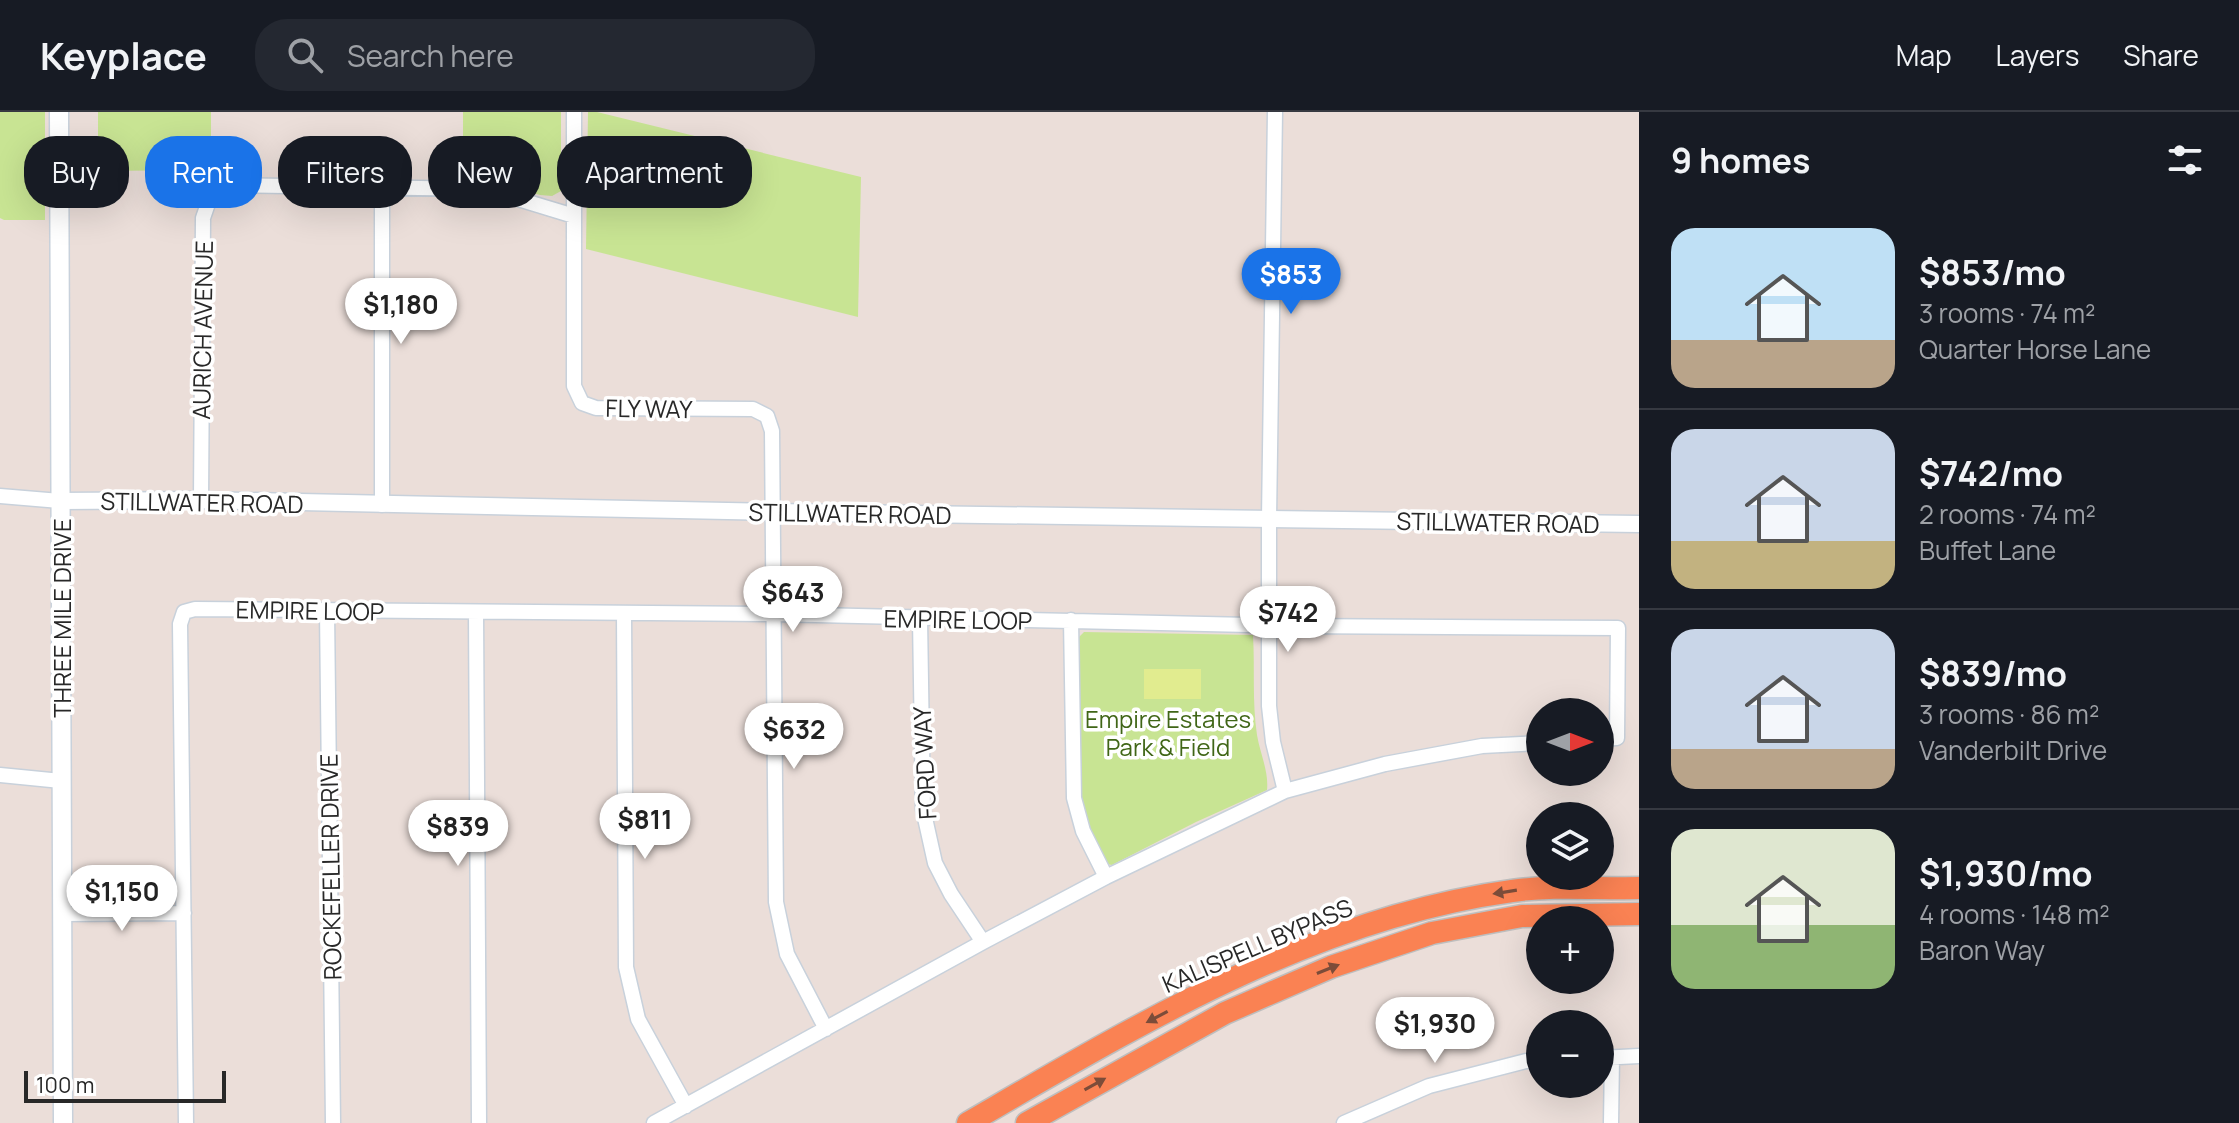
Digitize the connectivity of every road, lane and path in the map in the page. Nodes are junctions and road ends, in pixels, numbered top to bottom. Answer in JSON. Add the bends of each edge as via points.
{"nodes":[{"id":1,"x":59,"y":112,"type":"edge"},
{"id":2,"x":574,"y":112,"type":"edge"},
{"id":3,"x":1275,"y":112,"type":"edge"},
{"id":4,"x":278,"y":186,"type":"edge"},
{"id":5,"x":412,"y":188,"type":"edge"},
{"id":6,"x":382,"y":208,"type":"edge"},
{"id":7,"x":574,"y":216,"type":"junction"},
{"id":8,"x":0,"y":496,"type":"edge"},
{"id":9,"x":201,"y":500,"type":"junction"},
{"id":10,"x":60,"y":501,"type":"junction"},
{"id":11,"x":382,"y":505,"type":"junction"},
{"id":12,"x":773,"y":512,"type":"junction"},
{"id":13,"x":1269,"y":519,"type":"junction"},
{"id":14,"x":1639,"y":524,"type":"edge"},
{"id":15,"x":327,"y":611,"type":"junction"},
{"id":16,"x":476,"y":612,"type":"junction"},
{"id":17,"x":624,"y":613,"type":"junction"},
{"id":18,"x":773,"y":614,"type":"junction"},
{"id":19,"x":920,"y":618,"type":"junction"},
{"id":20,"x":1071,"y":620,"type":"junction"},
{"id":21,"x":1269,"y":626,"type":"junction"},
{"id":22,"x":1614,"y":738,"type":"edge"},
{"id":23,"x":1526,"y":744,"type":"edge"},
{"id":24,"x":0,"y":775,"type":"edge"},
{"id":25,"x":61,"y":781,"type":"junction"},
{"id":26,"x":1285,"y":791,"type":"junction"},
{"id":27,"x":1106,"y":877,"type":"junction"},
{"id":28,"x":1639,"y":888,"type":"edge"},
{"id":29,"x":184,"y":913,"type":"junction"},
{"id":30,"x":61,"y":914,"type":"junction"},
{"id":31,"x":1639,"y":914,"type":"edge"},
{"id":32,"x":983,"y":942,"type":"junction"},
{"id":33,"x":826,"y":1029,"type":"junction"},
{"id":34,"x":1639,"y":1056,"type":"edge"},
{"id":35,"x":1614,"y":1058,"type":"edge"},
{"id":36,"x":1526,"y":1061,"type":"edge"},
{"id":37,"x":1609,"y":1098,"type":"edge"},
{"id":38,"x":686,"y":1106,"type":"junction"},
{"id":39,"x":63,"y":1123,"type":"edge"},
{"id":40,"x":186,"y":1123,"type":"edge"},
{"id":41,"x":333,"y":1123,"type":"edge"},
{"id":42,"x":479,"y":1123,"type":"edge"},
{"id":43,"x":654,"y":1123,"type":"edge"},
{"id":44,"x":968,"y":1123,"type":"edge"},
{"id":45,"x":1027,"y":1123,"type":"edge"},
{"id":46,"x":1344,"y":1123,"type":"edge"},
{"id":47,"x":1611,"y":1123,"type":"edge"}],
"edges":[{"from":1,"to":10,"type":"main road","name":"THREE MILE DRIVE"},
{"from":2,"to":7,"type":"street","name":"FLY WAY"},
{"from":3,"to":13,"type":"street"},
{"from":4,"to":9,"type":"street","name":"AURICH AVENUE","via":[[230,185],[211,195],[203,218]]},
{"from":5,"to":7,"type":"street","name":"AURICH AVENUE","via":[[485,189]]},
{"from":6,"to":11,"type":"street"},
{"from":7,"to":12,"type":"street","name":"FLY WAY","via":[[574,386],[582,403],[596,408],[753,409],[767,416],[772,431]]},
{"from":8,"to":10,"type":"street"},
{"from":9,"to":10,"type":"street","name":"STILLWATER ROAD"},
{"from":9,"to":11,"type":"street","name":"STILLWATER ROAD"},
{"from":10,"to":25,"type":"main road","name":"THREE MILE DRIVE"},
{"from":11,"to":12,"type":"street","name":"STILLWATER ROAD"},
{"from":12,"to":13,"type":"street","name":"STILLWATER ROAD"},
{"from":12,"to":18,"type":"street"},
{"from":13,"to":14,"type":"street","name":"STILLWATER ROAD"},
{"from":13,"to":21,"type":"street"},
{"from":15,"to":16,"type":"street","name":"EMPIRE LOOP"},
{"from":15,"to":29,"type":"street","name":"EMPIRE LOOP","via":[[184,612]]},
{"from":15,"to":41,"type":"street","name":"ROCKEFELLER DRIVE"},
{"from":16,"to":17,"type":"street","name":"EMPIRE LOOP"},
{"from":16,"to":42,"type":"street"},
{"from":17,"to":18,"type":"street","name":"EMPIRE LOOP"},
{"from":17,"to":38,"type":"street","via":[[626,967],[638,1019]]},
{"from":18,"to":19,"type":"street","name":"EMPIRE LOOP"},
{"from":18,"to":33,"type":"street","via":[[776,902],[787,954]]},
{"from":19,"to":20,"type":"street","name":"EMPIRE LOOP"},
{"from":19,"to":32,"type":"street","name":"FORD WAY","via":[[923,809],[935,863]]},
{"from":20,"to":21,"type":"street","name":"EMPIRE LOOP"},
{"from":20,"to":27,"type":"street","via":[[1074,798],[1083,831]]},
{"from":21,"to":22,"type":"street","name":"EMPIRE LOOP","via":[[1618,628]]},
{"from":21,"to":26,"type":"street","via":[[1269,706]]},
{"from":23,"to":26,"type":"street","via":[[1482,746],[1385,764]]},
{"from":24,"to":25,"type":"street"},
{"from":25,"to":30,"type":"main road","name":"THREE MILE DRIVE"},
{"from":26,"to":27,"type":"street"},
{"from":27,"to":32,"type":"street"},
{"from":28,"to":44,"type":"highway","name":"KALISPELL BYPASS","one_way":true,"via":[[1514,890],[1420,908],[1315,942],[1206,990]]},
{"from":29,"to":30,"type":"street"},
{"from":29,"to":40,"type":"street","name":"EMPIRE LOOP"},
{"from":30,"to":39,"type":"main road","name":"THREE MILE DRIVE"},
{"from":45,"to":31,"type":"highway","name":"KALISPELL BYPASS","one_way":true,"via":[[1225,1013],[1331,967],[1432,933],[1522,916]]},
{"from":32,"to":33,"type":"street"},
{"from":33,"to":38,"type":"street"},
{"from":34,"to":35,"type":"street"},
{"from":36,"to":46,"type":"street","via":[[1429,1086]]},
{"from":37,"to":47,"type":"street"},
{"from":38,"to":43,"type":"street"}]}
